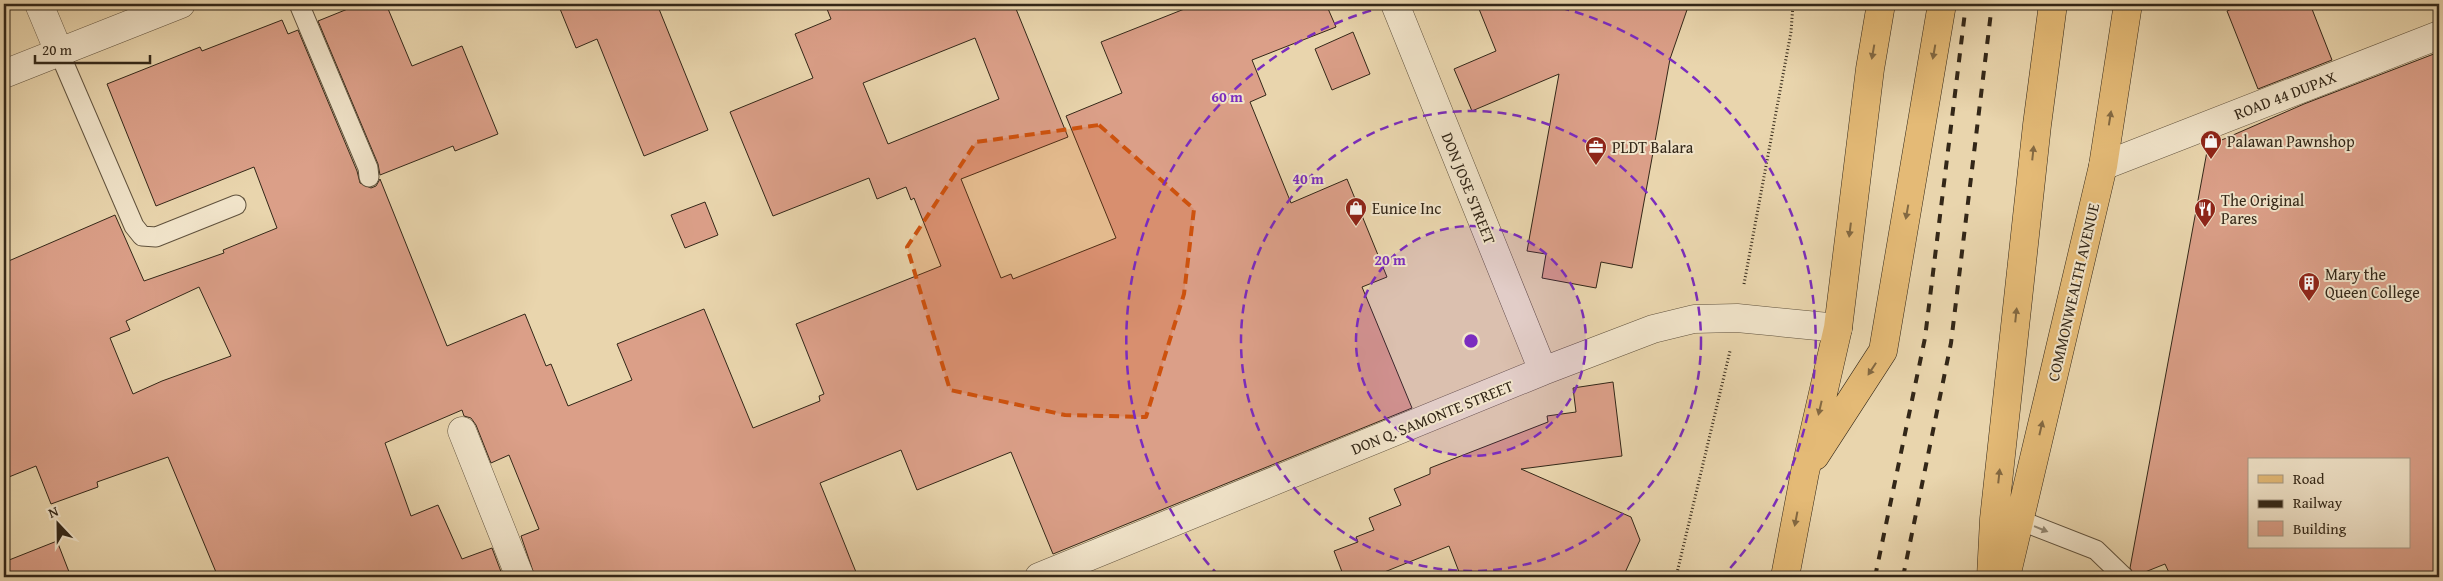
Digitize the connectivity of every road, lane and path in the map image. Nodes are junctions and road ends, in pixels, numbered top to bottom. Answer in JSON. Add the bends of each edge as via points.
{"nodes":[{"id":1,"x":39,"y":4,"type":"edge"},
{"id":2,"x":181,"y":4,"type":"edge"},
{"id":3,"x":300,"y":4,"type":"edge"},
{"id":4,"x":1395,"y":4,"type":"edge"},
{"id":5,"x":1881,"y":4,"type":"edge"},
{"id":6,"x":1942,"y":4,"type":"edge"},
{"id":7,"x":2052,"y":4,"type":"edge"},
{"id":8,"x":2128,"y":4,"type":"edge"},
{"id":9,"x":2439,"y":35,"type":"edge"},
{"id":10,"x":59,"y":52,"type":"junction"},
{"id":11,"x":4,"y":74,"type":"edge"},
{"id":12,"x":2103,"y":166,"type":"junction"},
{"id":13,"x":369,"y":178,"type":"dead end"},
{"id":14,"x":236,"y":205,"type":"dead end"},
{"id":15,"x":1838,"y":328,"type":"junction"},
{"id":16,"x":1543,"y":371,"type":"junction"},
{"id":17,"x":462,"y":431,"type":"dead end"},
{"id":18,"x":1805,"y":472,"type":"junction"},
{"id":19,"x":2007,"y":520,"type":"junction"},
{"id":20,"x":520,"y":577,"type":"edge"},
{"id":21,"x":1039,"y":577,"type":"edge"},
{"id":22,"x":1785,"y":577,"type":"edge"},
{"id":23,"x":1991,"y":577,"type":"edge"},
{"id":24,"x":2006,"y":577,"type":"edge"},
{"id":25,"x":2124,"y":577,"type":"edge"}],
"edges":[{"from":1,"to":10,"type":"street"},
{"from":2,"to":10,"type":"street"},
{"from":3,"to":13,"type":"lane","via":[[368,168]]},
{"from":4,"to":16,"type":"street","name":"DON JOSE STREET"},
{"from":5,"to":15,"type":"main road","one_way":true},
{"from":6,"to":18,"type":"main road","one_way":true,"via":[[1883,351]]},
{"from":19,"to":7,"type":"main road","one_way":true,"via":[[2036,125]]},
{"from":12,"to":8,"type":"main road","name":"COMMONWEALTH AVENUE","one_way":true},
{"from":9,"to":12,"type":"street","name":"ROAD 44 DUPAX"},
{"from":10,"to":11,"type":"street"},
{"from":10,"to":14,"type":"lane","via":[[134,226],[142,236],[156,237]]},
{"from":19,"to":12,"type":"main road","name":"COMMONWEALTH AVENUE","one_way":true},
{"from":15,"to":16,"type":"street","name":"DON Q. SAMONTE STREET","via":[[1737,318],[1694,319],[1653,329]]},
{"from":15,"to":18,"type":"main road","one_way":true},
{"from":16,"to":21,"type":"street","name":"DON Q. SAMONTE STREET"},
{"from":17,"to":20,"type":"street"},
{"from":18,"to":22,"type":"main road","one_way":true},
{"from":19,"to":23,"type":"main road"},
{"from":19,"to":24,"type":"main road","name":"COMMONWEALTH AVENUE"},
{"from":19,"to":25,"type":"lane","one_way":true,"via":[[2096,550]]}]}
